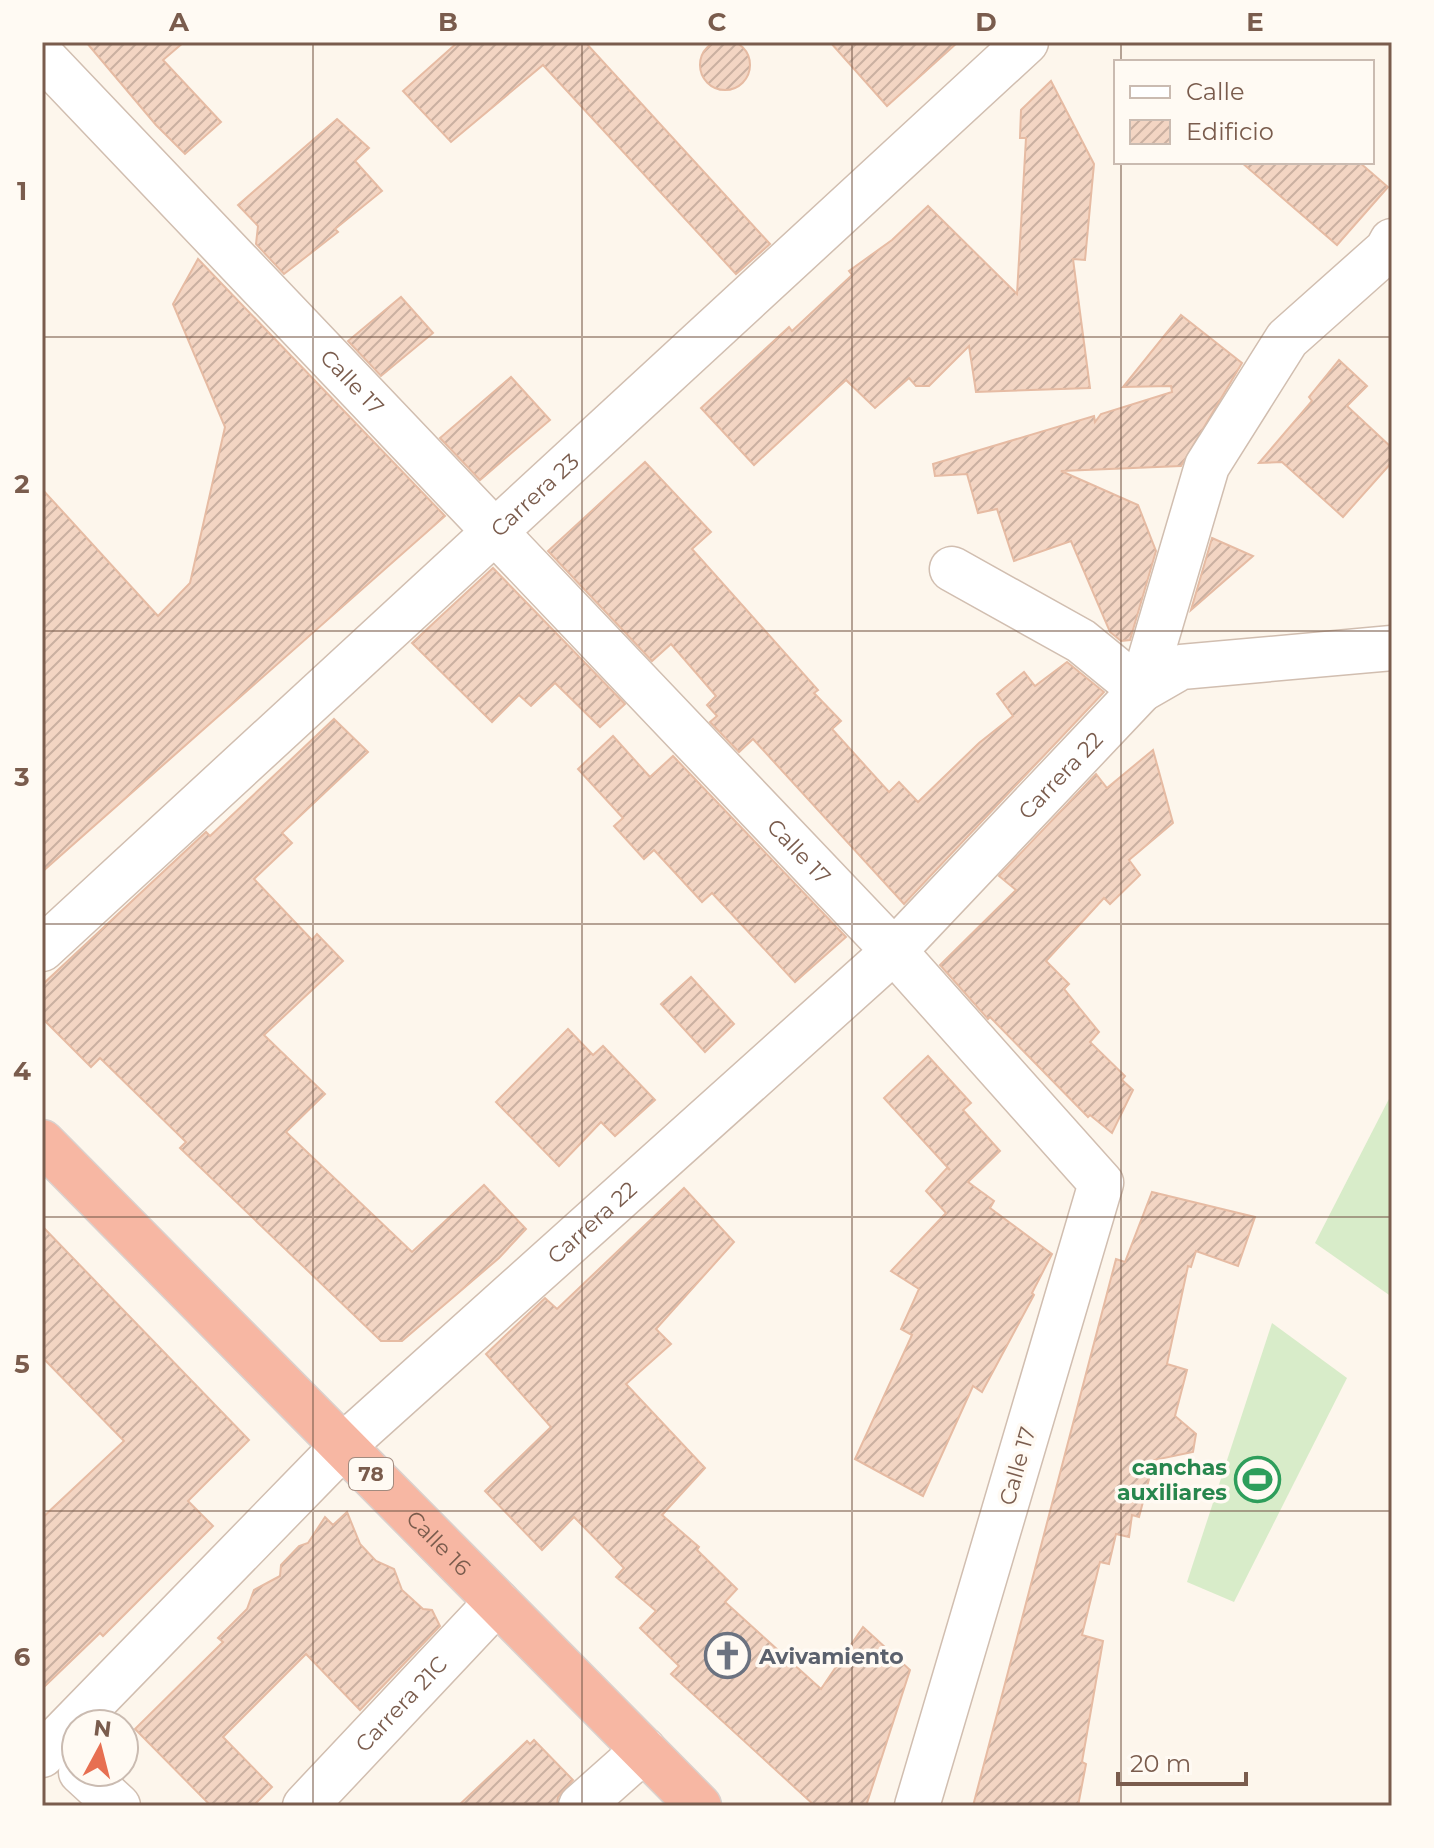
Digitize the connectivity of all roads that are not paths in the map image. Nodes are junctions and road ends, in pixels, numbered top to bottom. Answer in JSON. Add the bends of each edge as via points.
{"nodes":[{"id":1,"x":1017,"y":45,"type":"edge"},
{"id":2,"x":42,"y":56,"type":"edge"},
{"id":3,"x":1392,"y":241,"type":"edge"},
{"id":4,"x":495,"y":531,"type":"junction"},
{"id":5,"x":952,"y":569,"type":"dead end"},
{"id":6,"x":1392,"y":648,"type":"edge"},
{"id":7,"x":1141,"y":690,"type":"junction"},
{"id":8,"x":42,"y":949,"type":"edge"},
{"id":9,"x":894,"y":951,"type":"junction"},
{"id":10,"x":42,"y":1142,"type":"edge"},
{"id":11,"x":343,"y":1446,"type":"junction"},
{"id":12,"x":497,"y":1602,"type":"junction"},
{"id":13,"x":109,"y":1708,"type":"edge"},
{"id":14,"x":644,"y":1750,"type":"junction"},
{"id":15,"x":96,"y":1788,"type":"edge"},
{"id":16,"x":118,"y":1806,"type":"edge"},
{"id":17,"x":305,"y":1806,"type":"edge"},
{"id":18,"x":581,"y":1806,"type":"edge"},
{"id":19,"x":699,"y":1806,"type":"edge"},
{"id":20,"x":917,"y":1806,"type":"edge"}],
"edges":[{"from":1,"to":4,"type":"street","name":"Carrera 23"},
{"from":2,"to":4,"type":"street","name":"Calle 17"},
{"from":3,"to":7,"type":"street","via":[[1287,339],[1207,466]]},
{"from":4,"to":8,"type":"street","name":"Carrera 23"},
{"from":4,"to":9,"type":"street","name":"Calle 17"},
{"from":5,"to":7,"type":"street","via":[[1081,641]]},
{"from":6,"to":7,"type":"street","via":[[1181,667]]},
{"from":7,"to":9,"type":"street","name":"Carrera 22"},
{"from":9,"to":11,"type":"street","name":"Carrera 22"},
{"from":9,"to":20,"type":"street","name":"Calle 17","via":[[1101,1183]]},
{"from":10,"to":11,"type":"highway","name":"Calle 16","number":"78"},
{"from":11,"to":12,"type":"highway","name":"Calle 16","number":"78"},
{"from":11,"to":13,"type":"street","name":"Carrera 22"},
{"from":12,"to":14,"type":"highway","name":"Calle 16","number":"78"},
{"from":12,"to":17,"type":"street","name":"Carrera 21C"},
{"from":14,"to":18,"type":"street"},
{"from":14,"to":19,"type":"highway","name":"Calle 16","number":"78"},
{"from":15,"to":16,"type":"street"}]}
